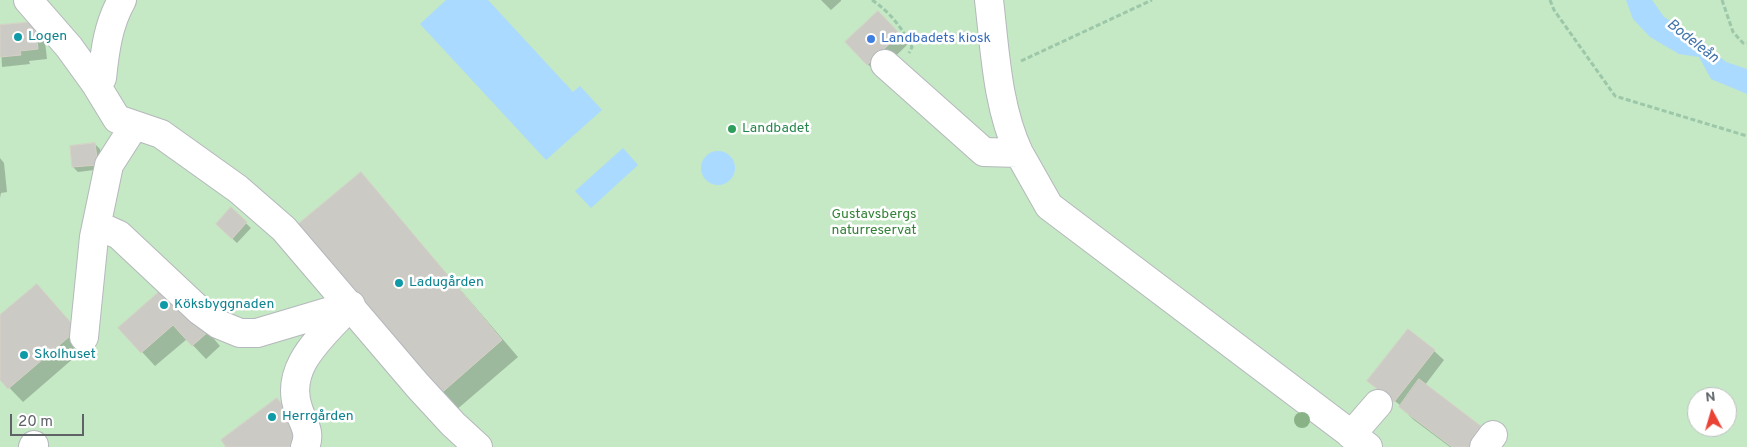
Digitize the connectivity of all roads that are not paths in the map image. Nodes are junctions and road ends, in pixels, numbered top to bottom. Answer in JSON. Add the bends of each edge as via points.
{"nodes":[{"id":1,"x":28,"y":0,"type":"edge"},
{"id":2,"x":122,"y":0,"type":"edge"},
{"id":3,"x":989,"y":0,"type":"edge"},
{"id":4,"x":891,"y":69,"type":"road end"},
{"id":5,"x":95,"y":82,"type":"junction"},
{"id":6,"x":134,"y":126,"type":"junction"},
{"id":7,"x":1019,"y":153,"type":"junction"},
{"id":8,"x":96,"y":229,"type":"junction"},
{"id":9,"x":351,"y":305,"type":"junction"},
{"id":10,"x":84,"y":337,"type":"dead end"},
{"id":11,"x":1378,"y":404,"type":"dead end"},
{"id":12,"x":1359,"y":441,"type":"edge"},
{"id":13,"x":305,"y":447,"type":"edge"},
{"id":14,"x":478,"y":447,"type":"edge"}],
"edges":[{"from":1,"to":5,"type":"lane","via":[[69,46]]},
{"from":2,"to":5,"type":"lane","via":[[113,16],[106,41],[102,78]]},
{"from":3,"to":7,"type":"lane","via":[[998,72],[1011,136]]},
{"from":4,"to":7,"type":"lane","via":[[984,152]]},
{"from":5,"to":6,"type":"lane","via":[[117,118]]},
{"from":6,"to":8,"type":"lane","via":[[109,165]]},
{"from":6,"to":9,"type":"lane","via":[[160,134],[238,189],[284,229]]},
{"from":7,"to":12,"type":"lane","via":[[1049,206]]},
{"from":8,"to":9,"type":"lane","via":[[119,235],[200,311],[218,324],[240,333],[257,332]]},
{"from":8,"to":10,"type":"lane"},
{"from":9,"to":13,"type":"lane","via":[[300,365],[295,391],[298,409],[309,435]]},
{"from":9,"to":14,"type":"lane","via":[[418,386]]},
{"from":11,"to":12,"type":"lane"}]}
